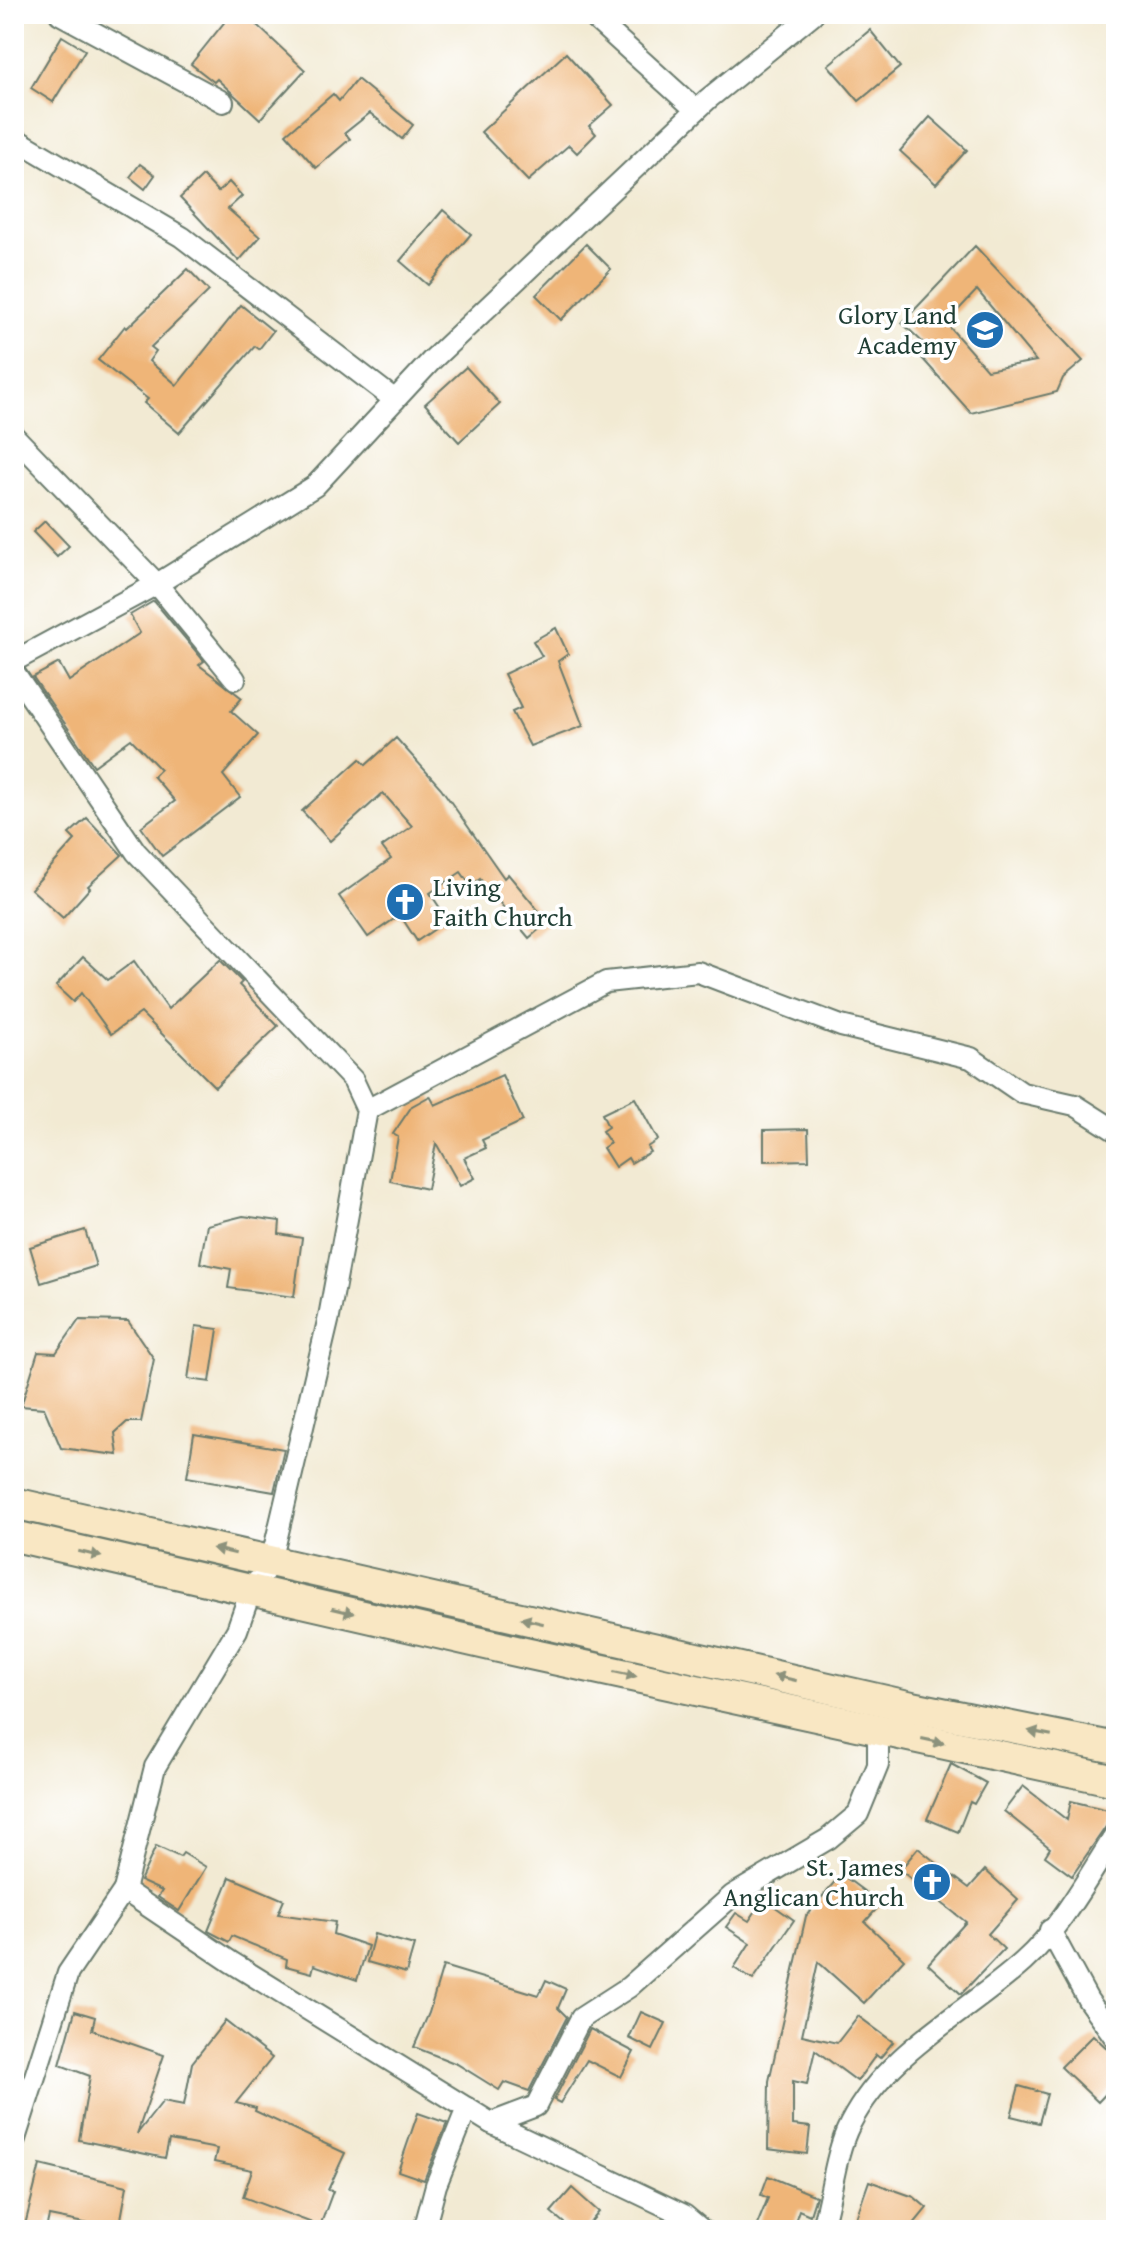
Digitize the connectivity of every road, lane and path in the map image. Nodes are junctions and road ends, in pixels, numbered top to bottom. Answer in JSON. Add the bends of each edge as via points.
{"nodes":[{"id":1,"x":60,"y":14,"type":"edge"},
{"id":2,"x":590,"y":14,"type":"edge"},
{"id":3,"x":813,"y":14,"type":"edge"},
{"id":4,"x":223,"y":102,"type":"dead end"},
{"id":5,"x":696,"y":110,"type":"junction"},
{"id":6,"x":14,"y":138,"type":"edge"},
{"id":7,"x":395,"y":400,"type":"junction"},
{"id":8,"x":14,"y":436,"type":"edge"},
{"id":9,"x":157,"y":584,"type":"junction"},
{"id":10,"x":14,"y":661,"type":"edge"},
{"id":11,"x":14,"y":672,"type":"edge"},
{"id":12,"x":235,"y":679,"type":"dead end"},
{"id":13,"x":367,"y":1110,"type":"junction"},
{"id":14,"x":1116,"y":1131,"type":"edge"},
{"id":15,"x":14,"y":1503,"type":"edge"},
{"id":16,"x":14,"y":1536,"type":"edge"},
{"id":17,"x":271,"y":1562,"type":"junction"},
{"id":18,"x":251,"y":1590,"type":"junction"},
{"id":19,"x":878,"y":1729,"type":"junction"},
{"id":20,"x":1116,"y":1748,"type":"edge"},
{"id":21,"x":1116,"y":1781,"type":"edge"},
{"id":22,"x":1116,"y":1834,"type":"edge"},
{"id":23,"x":124,"y":1890,"type":"junction"},
{"id":24,"x":1050,"y":1930,"type":"junction"},
{"id":25,"x":1116,"y":2039,"type":"edge"},
{"id":26,"x":467,"y":2108,"type":"junction"},
{"id":27,"x":491,"y":2123,"type":"junction"},
{"id":28,"x":14,"y":2142,"type":"edge"},
{"id":29,"x":424,"y":2230,"type":"edge"},
{"id":30,"x":702,"y":2230,"type":"edge"},
{"id":31,"x":821,"y":2230,"type":"edge"}],
"edges":[{"from":1,"to":4,"type":"street"},
{"from":2,"to":5,"type":"street"},
{"from":3,"to":5,"type":"street"},
{"from":5,"to":7,"type":"street"},
{"from":6,"to":7,"type":"street","via":[[182,237]]},
{"from":7,"to":9,"type":"street","via":[[315,486]]},
{"from":8,"to":9,"type":"street"},
{"from":9,"to":10,"type":"street"},
{"from":9,"to":12,"type":"street"},
{"from":11,"to":13,"type":"street","via":[[136,852],[353,1080]]},
{"from":13,"to":14,"type":"street","via":[[606,982],[698,972],[841,1026],[971,1058],[1022,1093],[1075,1105]]},
{"from":13,"to":17,"type":"street","via":[[329,1317]]},
{"from":17,"to":15,"type":"main road","one_way":true},
{"from":16,"to":18,"type":"main road","one_way":true},
{"from":17,"to":18,"type":"street"},
{"from":20,"to":17,"type":"main road","one_way":true},
{"from":18,"to":19,"type":"main road","one_way":true},
{"from":18,"to":23,"type":"street","via":[[237,1630],[155,1767]]},
{"from":19,"to":21,"type":"main road","one_way":true},
{"from":19,"to":27,"type":"street","via":[[878,1765],[858,1814],[828,1839],[733,1895],[629,1987],[581,2018],[536,2106]]},
{"from":22,"to":24,"type":"street"},
{"from":23,"to":26,"type":"street"},
{"from":23,"to":28,"type":"street","via":[[68,1973]]},
{"from":24,"to":25,"type":"street"},
{"from":24,"to":31,"type":"street","via":[[1024,1961],[890,2067],[849,2125]]},
{"from":26,"to":27,"type":"street"},
{"from":26,"to":29,"type":"street"},
{"from":27,"to":30,"type":"street","via":[[684,2215]]}]}
